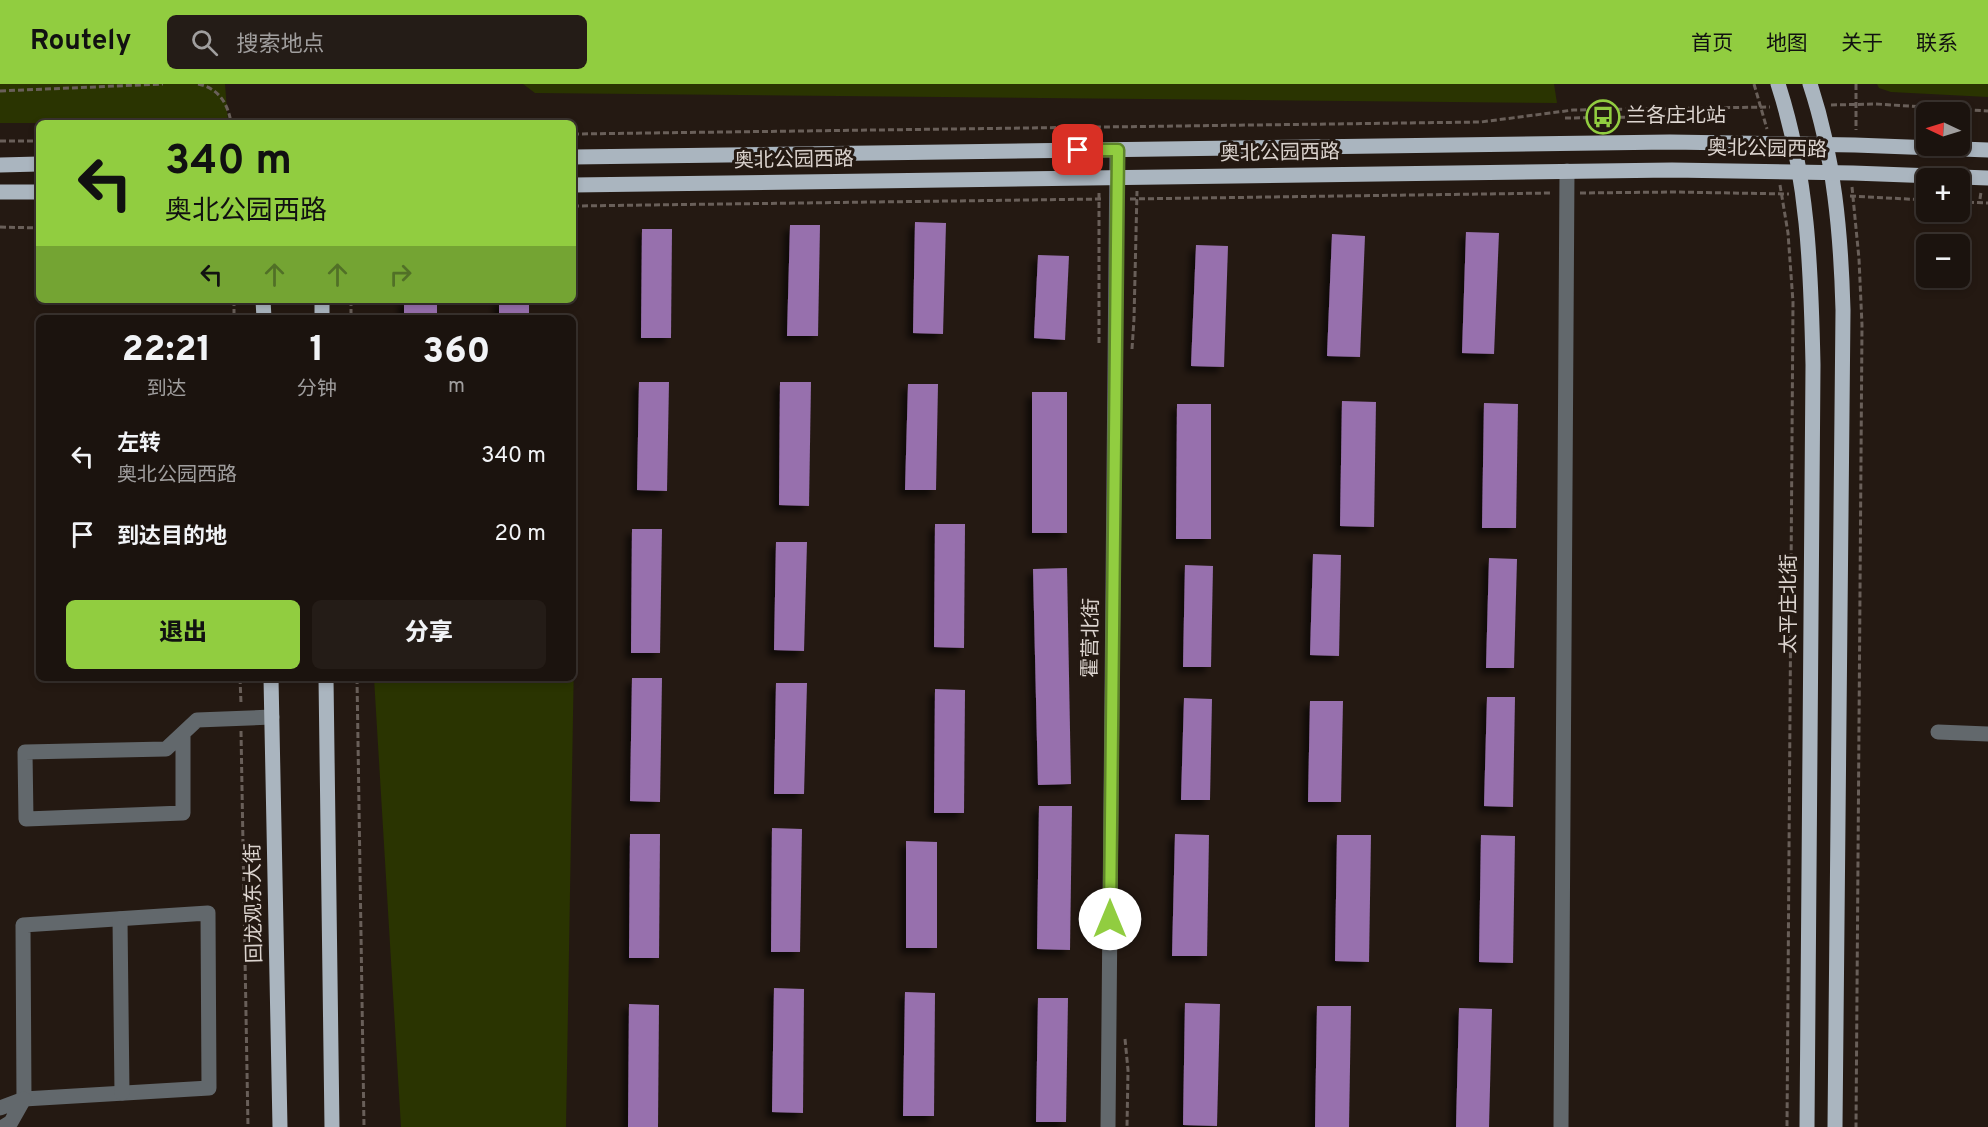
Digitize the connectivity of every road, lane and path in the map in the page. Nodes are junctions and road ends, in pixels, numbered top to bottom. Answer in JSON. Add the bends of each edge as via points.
{"nodes":[{"id":1,"x":163,"y":84,"type":"edge"},
{"id":2,"x":198,"y":84,"type":"edge"},
{"id":3,"x":1778,"y":84,"type":"edge"},
{"id":4,"x":1810,"y":84,"type":"edge"},
{"id":5,"x":0,"y":91,"type":"edge"},
{"id":6,"x":1876,"y":104,"type":"dead end"},
{"id":7,"x":1732,"y":108,"type":"dead end"},
{"id":8,"x":1988,"y":111,"type":"edge"},
{"id":9,"x":1643,"y":117,"type":"dead end"},
{"id":10,"x":1565,"y":118,"type":"dead end"},
{"id":11,"x":231,"y":120,"type":"edge"},
{"id":12,"x":576,"y":134,"type":"edge"},
{"id":13,"x":0,"y":141,"type":"edge"},
{"id":14,"x":36,"y":141,"type":"edge"},
{"id":15,"x":1795,"y":144,"type":"junction"},
{"id":16,"x":1825,"y":144,"type":"junction"},
{"id":17,"x":1118,"y":150,"type":"junction"},
{"id":18,"x":1988,"y":150,"type":"edge"},
{"id":19,"x":576,"y":157,"type":"edge"},
{"id":20,"x":36,"y":164,"type":"edge"},
{"id":21,"x":0,"y":165,"type":"edge"},
{"id":22,"x":1567,"y":171,"type":"junction"},
{"id":23,"x":1800,"y":171,"type":"junction"},
{"id":24,"x":1830,"y":172,"type":"junction"},
{"id":25,"x":1117,"y":177,"type":"junction"},
{"id":26,"x":1988,"y":178,"type":"edge"},
{"id":27,"x":576,"y":185,"type":"edge"},
{"id":28,"x":0,"y":192,"type":"edge"},
{"id":29,"x":36,"y":192,"type":"edge"},
{"id":30,"x":1981,"y":192,"type":"dead end"},
{"id":31,"x":1567,"y":193,"type":"junction"},
{"id":32,"x":1756,"y":194,"type":"dead end"},
{"id":33,"x":1876,"y":197,"type":"dead end"},
{"id":34,"x":1160,"y":198,"type":"dead end"},
{"id":35,"x":1916,"y":199,"type":"edge"},
{"id":36,"x":1980,"y":199,"type":"dead end"},
{"id":37,"x":1069,"y":200,"type":"dead end"},
{"id":38,"x":1970,"y":202,"type":"edge"},
{"id":39,"x":1988,"y":203,"type":"edge"},
{"id":40,"x":576,"y":206,"type":"edge"},
{"id":41,"x":1786,"y":216,"type":"dead end"},
{"id":42,"x":1855,"y":220,"type":"dead end"},
{"id":43,"x":0,"y":227,"type":"edge"},
{"id":44,"x":36,"y":228,"type":"edge"},
{"id":45,"x":240,"y":681,"type":"edge"},
{"id":46,"x":271,"y":681,"type":"edge"},
{"id":47,"x":326,"y":681,"type":"edge"},
{"id":48,"x":357,"y":681,"type":"edge"},
{"id":49,"x":272,"y":717,"type":"junction"},
{"id":50,"x":241,"y":718,"type":"junction"},
{"id":51,"x":1938,"y":732,"type":"dead end"},
{"id":52,"x":1988,"y":734,"type":"edge"},
{"id":53,"x":183,"y":735,"type":"junction"},
{"id":54,"x":120,"y":919,"type":"junction"},
{"id":55,"x":122,"y":1093,"type":"junction"},
{"id":56,"x":24,"y":1099,"type":"junction"},
{"id":57,"x":0,"y":1108,"type":"edge"},
{"id":58,"x":3,"y":1127,"type":"edge"},
{"id":59,"x":248,"y":1127,"type":"edge"},
{"id":60,"x":280,"y":1127,"type":"edge"},
{"id":61,"x":332,"y":1127,"type":"edge"},
{"id":62,"x":364,"y":1127,"type":"edge"},
{"id":63,"x":1108,"y":1127,"type":"edge"},
{"id":64,"x":1561,"y":1127,"type":"edge"},
{"id":65,"x":1787,"y":1127,"type":"edge"},
{"id":66,"x":1807,"y":1127,"type":"edge"},
{"id":67,"x":1835,"y":1127,"type":"edge"},
{"id":68,"x":1856,"y":1127,"type":"edge"}],
"edges":[{"from":1,"to":5,"type":"path"},
{"from":2,"to":11,"type":"path","via":[[221,96]]},
{"from":3,"to":15,"type":"main road","name":"太平庄北街"},
{"from":4,"to":16,"type":"main road"},
{"from":6,"to":8,"type":"path"},
{"from":7,"to":12,"type":"path","via":[[1573,110],[1481,122]]},
{"from":9,"to":10,"type":"path"},
{"from":13,"to":14,"type":"path"},
{"from":15,"to":16,"type":"main road","name":"奥北公园西路"},
{"from":15,"to":17,"type":"main road","name":"奥北公园西路","via":[[1670,142]]},
{"from":15,"to":23,"type":"main road","name":"太平庄北街"},
{"from":16,"to":18,"type":"main road","name":"奥北公园西路"},
{"from":16,"to":24,"type":"main road"},
{"from":17,"to":19,"type":"main road","name":"奥北公园西路"},
{"from":17,"to":25,"type":"street","name":"霍营北街"},
{"from":20,"to":21,"type":"main road"},
{"from":22,"to":23,"type":"main road","name":"奥北公园西路"},
{"from":22,"to":25,"type":"main road","name":"奥北公园西路"},
{"from":22,"to":31,"type":"street"},
{"from":23,"to":24,"type":"main road","name":"奥北公园西路"},
{"from":23,"to":66,"type":"main road","name":"太平庄北街","via":[[1810,264],[1813,365]]},
{"from":24,"to":26,"type":"main road","name":"奥北公园西路"},
{"from":24,"to":67,"type":"main road","via":[[1843,310]]},
{"from":25,"to":27,"type":"main road","name":"奥北公园西路"},
{"from":25,"to":63,"type":"street","name":"霍营北街"},
{"from":28,"to":29,"type":"main road"},
{"from":30,"to":36,"type":"path"},
{"from":31,"to":32,"type":"path"},
{"from":31,"to":34,"type":"path"},
{"from":31,"to":64,"type":"street"},
{"from":33,"to":35,"type":"path"},
{"from":37,"to":40,"type":"path"},
{"from":38,"to":39,"type":"path"},
{"from":41,"to":65,"type":"path","via":[[1793,302]]},
{"from":42,"to":68,"type":"path","via":[[1862,345]]},
{"from":43,"to":44,"type":"path"},
{"from":45,"to":50,"type":"path"},
{"from":46,"to":49,"type":"main road","name":"回龙观东大街"},
{"from":47,"to":61,"type":"main road"},
{"from":48,"to":62,"type":"path"},
{"from":49,"to":50,"type":"street"},
{"from":49,"to":60,"type":"main road","name":"回龙观东大街"},
{"from":50,"to":53,"type":"street","via":[[197,720]]},
{"from":50,"to":59,"type":"path"},
{"from":51,"to":52,"type":"street"},
{"from":53,"to":53,"type":"street","via":[[166,749],[25,752],[27,819],[183,813]]},
{"from":54,"to":55,"type":"street"},
{"from":54,"to":55,"type":"street","via":[[208,913],[209,1088]]},
{"from":54,"to":56,"type":"street","via":[[23,925]]},
{"from":55,"to":56,"type":"street"},
{"from":56,"to":57,"type":"street"},
{"from":56,"to":58,"type":"street","via":[[11,1122]]}]}
